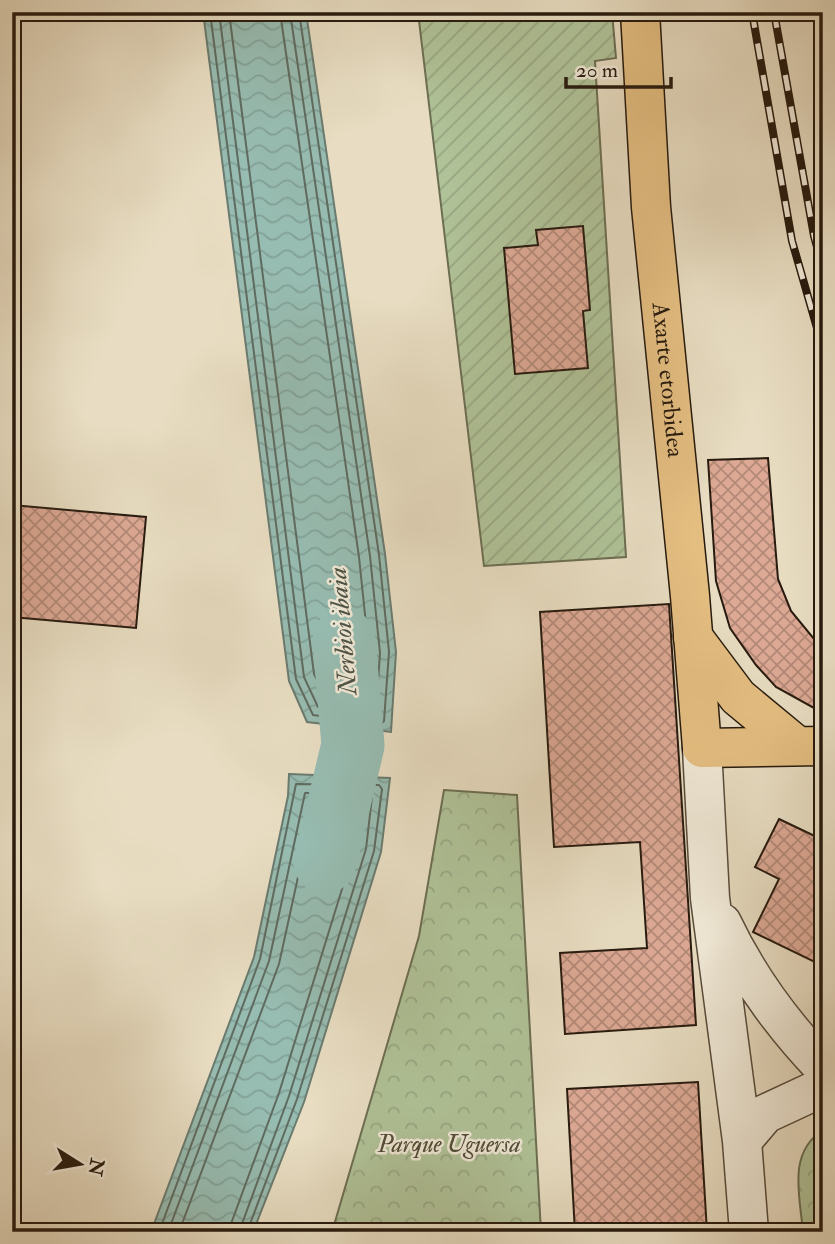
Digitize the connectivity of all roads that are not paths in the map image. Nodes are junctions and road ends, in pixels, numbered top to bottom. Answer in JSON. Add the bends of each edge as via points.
{"nodes":[{"id":1,"x":640,"y":12,"type":"edge"},
{"id":2,"x":694,"y":637,"type":"junction"},
{"id":3,"x":809,"y":746,"type":"edge"},
{"id":4,"x":702,"y":748,"type":"junction"},
{"id":5,"x":710,"y":898,"type":"junction"},
{"id":6,"x":797,"y":1038,"type":"junction"},
{"id":7,"x":732,"y":1061,"type":"junction"},
{"id":8,"x":823,"y":1067,"type":"edge"},
{"id":9,"x":823,"y":1087,"type":"edge"},
{"id":10,"x":742,"y":1140,"type":"junction"},
{"id":11,"x":749,"y":1232,"type":"edge"}],
"edges":[{"from":1,"to":2,"type":"main road","name":"Axarte etorbidea","via":[[651,207]]},
{"from":2,"to":3,"type":"main road","via":[[738,697]]},
{"from":2,"to":4,"type":"main road","name":"Axarte etorbidea"},
{"from":3,"to":4,"type":"main road"},
{"from":4,"to":5,"type":"street"},
{"from":5,"to":6,"type":"street","via":[[736,953]]},
{"from":5,"to":7,"type":"street"},
{"from":6,"to":7,"type":"street","via":[[772,1033],[748,1038]]},
{"from":6,"to":8,"type":"street"},
{"from":7,"to":10,"type":"street"},
{"from":9,"to":10,"type":"street","via":[[765,1114]]},
{"from":10,"to":11,"type":"street"}]}
